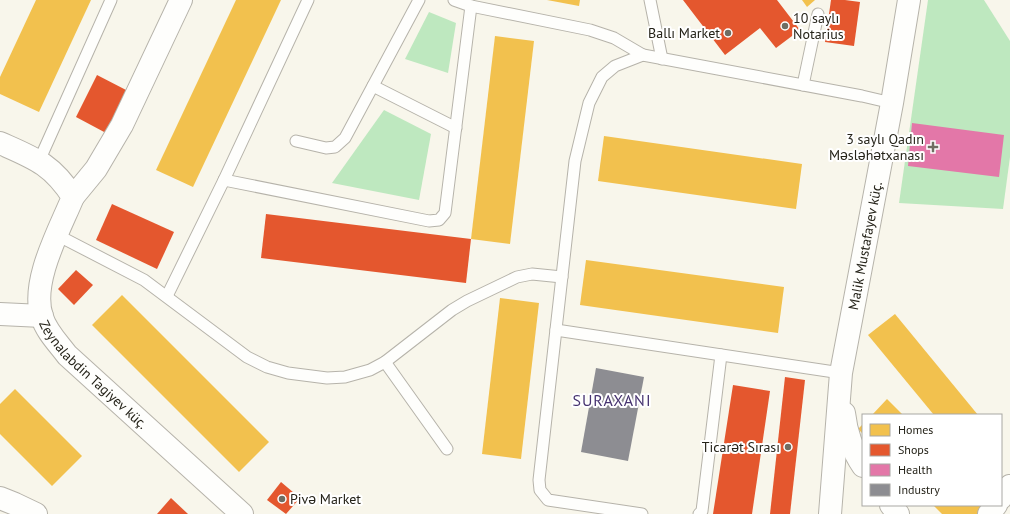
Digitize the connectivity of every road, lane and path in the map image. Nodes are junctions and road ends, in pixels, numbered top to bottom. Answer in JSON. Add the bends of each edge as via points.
{"nodes":[{"id":1,"x":111,"y":0,"type":"edge"},
{"id":2,"x":180,"y":0,"type":"edge"},
{"id":3,"x":308,"y":0,"type":"edge"},
{"id":4,"x":419,"y":0,"type":"edge"},
{"id":5,"x":454,"y":0,"type":"edge"},
{"id":6,"x":650,"y":0,"type":"edge"},
{"id":7,"x":908,"y":0,"type":"edge"},
{"id":8,"x":471,"y":6,"type":"junction"},
{"id":9,"x":818,"y":14,"type":"dead end"},
{"id":10,"x":643,"y":55,"type":"junction"},
{"id":11,"x":662,"y":59,"type":"junction"},
{"id":12,"x":803,"y":85,"type":"junction"},
{"id":13,"x":373,"y":86,"type":"junction"},
{"id":14,"x":892,"y":103,"type":"junction"},
{"id":15,"x":456,"y":128,"type":"junction"},
{"id":16,"x":296,"y":141,"type":"dead end"},
{"id":17,"x":0,"y":143,"type":"edge"},
{"id":18,"x":39,"y":161,"type":"junction"},
{"id":19,"x":224,"y":180,"type":"junction"},
{"id":20,"x":73,"y":197,"type":"junction"},
{"id":21,"x":57,"y":235,"type":"junction"},
{"id":22,"x":562,"y":277,"type":"junction"},
{"id":23,"x":167,"y":296,"type":"junction"},
{"id":24,"x":0,"y":314,"type":"edge"},
{"id":25,"x":42,"y":316,"type":"junction"},
{"id":26,"x":556,"y":330,"type":"junction"},
{"id":27,"x":721,"y":355,"type":"junction"},
{"id":28,"x":385,"y":362,"type":"junction"},
{"id":29,"x":841,"y":374,"type":"junction"},
{"id":30,"x":447,"y":449,"type":"dead end"},
{"id":31,"x":862,"y":464,"type":"edge"},
{"id":32,"x":1010,"y":486,"type":"edge"},
{"id":33,"x":1002,"y":497,"type":"edge"},
{"id":34,"x":0,"y":498,"type":"edge"},
{"id":35,"x":891,"y":506,"type":"edge"},
{"id":36,"x":995,"y":506,"type":"edge"},
{"id":37,"x":36,"y":514,"type":"edge"},
{"id":38,"x":242,"y":514,"type":"edge"},
{"id":39,"x":642,"y":514,"type":"edge"},
{"id":40,"x":699,"y":514,"type":"edge"},
{"id":41,"x":830,"y":514,"type":"edge"},
{"id":42,"x":898,"y":514,"type":"edge"},
{"id":43,"x":989,"y":514,"type":"edge"}],
"edges":[{"from":1,"to":18,"type":"lane"},
{"from":2,"to":20,"type":"street","name":"Zeynalabdin Tagiyev küç.","via":[[122,125],[96,169]]},
{"from":3,"to":19,"type":"lane"},
{"from":4,"to":13,"type":"lane"},
{"from":5,"to":8,"type":"lane"},
{"from":6,"to":11,"type":"lane"},
{"from":7,"to":14,"type":"street","name":"Malik Mustafayev küç."},
{"from":8,"to":10,"type":"lane","via":[[590,30],[614,38]]},
{"from":8,"to":15,"type":"lane"},
{"from":9,"to":12,"type":"lane"},
{"from":10,"to":11,"type":"lane"},
{"from":10,"to":22,"type":"lane","via":[[615,66],[602,77],[589,103],[575,161]]},
{"from":11,"to":12,"type":"lane"},
{"from":12,"to":14,"type":"lane"},
{"from":13,"to":15,"type":"lane"},
{"from":13,"to":16,"type":"lane","via":[[345,138],[335,147],[326,148]]},
{"from":14,"to":29,"type":"street","name":"Malik Mustafayev küç."},
{"from":15,"to":19,"type":"lane","via":[[445,213],[439,220],[429,221]]},
{"from":17,"to":18,"type":"street"},
{"from":18,"to":20,"type":"street","via":[[53,172]]},
{"from":19,"to":23,"type":"lane"},
{"from":20,"to":21,"type":"street","name":"Zeynalabdin Tagiyev küç."},
{"from":21,"to":23,"type":"lane","via":[[144,280]]},
{"from":21,"to":25,"type":"street","name":"Zeynalabdin Tagiyev küç.","via":[[44,266],[40,284]]},
{"from":22,"to":26,"type":"lane"},
{"from":22,"to":28,"type":"lane","via":[[532,274],[517,277],[466,301]]},
{"from":23,"to":28,"type":"lane","via":[[247,357],[267,367],[288,373],[333,378],[370,370]]},
{"from":24,"to":25,"type":"street"},
{"from":25,"to":38,"type":"street","name":"Zeynalabdin Tagiyev küç.","via":[[53,337],[67,355]]},
{"from":26,"to":27,"type":"lane"},
{"from":26,"to":39,"type":"lane","via":[[540,490],[548,500]]},
{"from":27,"to":29,"type":"lane"},
{"from":27,"to":40,"type":"lane","via":[[702,511]]},
{"from":28,"to":30,"type":"lane"},
{"from":29,"to":31,"type":"street","via":[[846,424],[851,442]]},
{"from":29,"to":41,"type":"street"},
{"from":32,"to":33,"type":"street"},
{"from":34,"to":37,"type":"street"},
{"from":35,"to":42,"type":"street"},
{"from":36,"to":43,"type":"street"}]}
